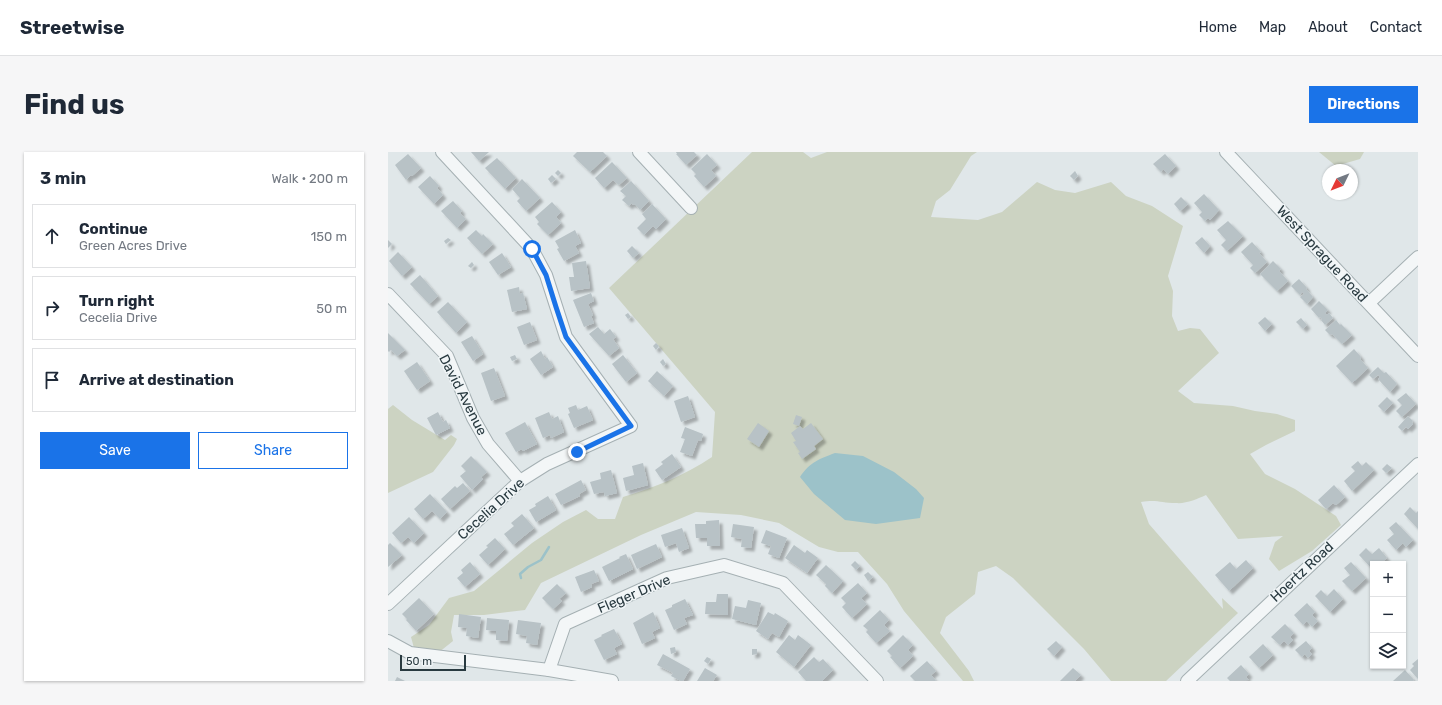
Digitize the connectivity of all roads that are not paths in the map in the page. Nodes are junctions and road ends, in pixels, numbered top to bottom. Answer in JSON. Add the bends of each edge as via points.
{"nodes":[{"id":1,"x":442,"y":152,"type":"edge"},
{"id":2,"x":639,"y":152,"type":"edge"},
{"id":3,"x":1226,"y":152,"type":"edge"},
{"id":4,"x":691,"y":208,"type":"dead end"},
{"id":5,"x":1418,"y":257,"type":"edge"},
{"id":6,"x":391,"y":302,"type":"edge"},
{"id":7,"x":1369,"y":304,"type":"junction"},
{"id":8,"x":1418,"y":356,"type":"edge"},
{"id":9,"x":1418,"y":464,"type":"edge"},
{"id":10,"x":520,"y":481,"type":"junction"},
{"id":11,"x":388,"y":604,"type":"edge"},
{"id":12,"x":388,"y":641,"type":"edge"},
{"id":13,"x":549,"y":670,"type":"junction"},
{"id":14,"x":612,"y":681,"type":"edge"},
{"id":15,"x":877,"y":681,"type":"edge"},
{"id":16,"x":1187,"y":681,"type":"edge"}],
"edges":[{"from":1,"to":10,"type":"street","name":"Cecelia Drive","via":[[532,249],[546,275],[566,337],[631,426],[547,464]]},
{"from":2,"to":4,"type":"street"},
{"from":3,"to":7,"type":"street","name":"West Sprague Road"},
{"from":5,"to":7,"type":"street"},
{"from":6,"to":10,"type":"street","name":"David Avenue","via":[[447,356],[473,418],[488,444]]},
{"from":7,"to":8,"type":"street","name":"West Sprague Road"},
{"from":9,"to":16,"type":"street","name":"Hoertz Road"},
{"from":10,"to":11,"type":"street","name":"Cecelia Drive"},
{"from":12,"to":13,"type":"street","via":[[410,653]]},
{"from":13,"to":14,"type":"street"},
{"from":13,"to":15,"type":"street","name":"Fleger Drive","via":[[565,624],[667,578],[724,566],[783,583]]}]}
